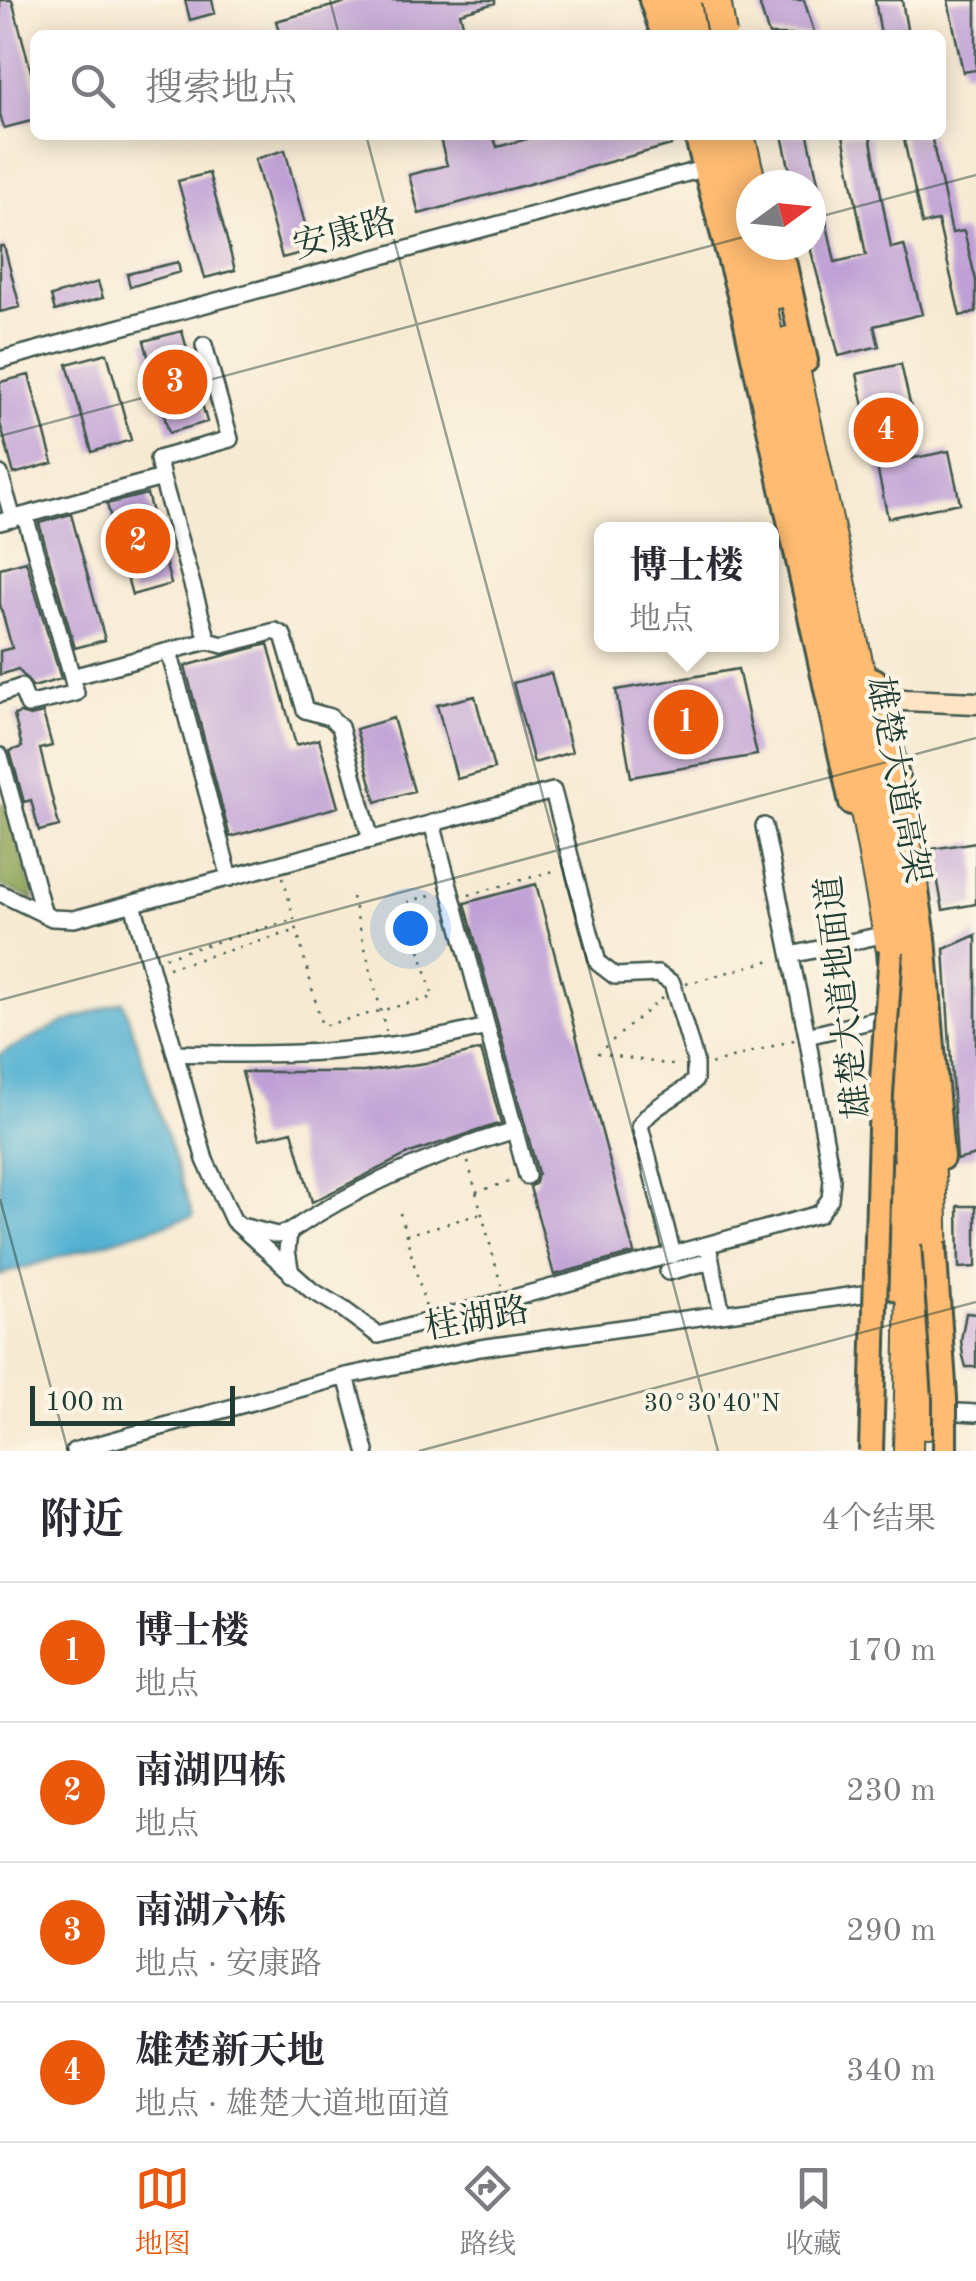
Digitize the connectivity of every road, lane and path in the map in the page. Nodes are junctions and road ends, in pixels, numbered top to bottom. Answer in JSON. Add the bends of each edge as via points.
{"nodes":[{"id":1,"x":651,"y":0,"type":"edge"},
{"id":2,"x":675,"y":0,"type":"edge"},
{"id":3,"x":699,"y":0,"type":"edge"},
{"id":4,"x":714,"y":0,"type":"edge"},
{"id":5,"x":661,"y":30,"type":"edge"},
{"id":6,"x":684,"y":30,"type":"edge"},
{"id":7,"x":708,"y":30,"type":"edge"},
{"id":8,"x":721,"y":30,"type":"edge"},
{"id":9,"x":698,"y":140,"type":"edge"},
{"id":10,"x":717,"y":140,"type":"edge"},
{"id":11,"x":741,"y":140,"type":"edge"},
{"id":12,"x":753,"y":140,"type":"edge"},
{"id":13,"x":706,"y":168,"type":"junction"},
{"id":14,"x":748,"y":170,"type":"edge"},
{"id":15,"x":761,"y":170,"type":"edge"},
{"id":16,"x":769,"y":260,"type":"edge"},
{"id":17,"x":783,"y":260,"type":"edge"},
{"id":18,"x":204,"y":345,"type":"dead end"},
{"id":19,"x":0,"y":360,"type":"edge"},
{"id":20,"x":0,"y":474,"type":"edge"},
{"id":21,"x":162,"y":478,"type":"junction"},
{"id":22,"x":12,"y":519,"type":"edge"},
{"id":23,"x":208,"y":641,"type":"junction"},
{"id":24,"x":169,"y":651,"type":"junction"},
{"id":25,"x":72,"y":677,"type":"junction"},
{"id":26,"x":0,"y":694,"type":"edge"},
{"id":27,"x":879,"y":699,"type":"junction"},
{"id":28,"x":976,"y":703,"type":"edge"},
{"id":29,"x":0,"y":756,"type":"edge"},
{"id":30,"x":6,"y":797,"type":"edge"},
{"id":31,"x":432,"y":824,"type":"junction"},
{"id":32,"x":764,"y":826,"type":"dead end"},
{"id":33,"x":371,"y":840,"type":"junction"},
{"id":34,"x":280,"y":864,"type":"junction"},
{"id":35,"x":572,"y":866,"type":"junction"},
{"id":36,"x":230,"y":878,"type":"junction"},
{"id":37,"x":0,"y":893,"type":"edge"},
{"id":38,"x":451,"y":894,"type":"junction"},
{"id":39,"x":352,"y":897,"type":"dead end"},
{"id":40,"x":132,"y":904,"type":"junction"},
{"id":41,"x":44,"y":915,"type":"junction"},
{"id":42,"x":294,"y":920,"type":"junction"},
{"id":43,"x":296,"y":930,"type":"junction"},
{"id":44,"x":884,"y":943,"type":"junction"},
{"id":45,"x":791,"y":955,"type":"junction"},
{"id":46,"x":150,"y":967,"type":"junction"},
{"id":47,"x":674,"y":988,"type":"junction"},
{"id":48,"x":381,"y":1011,"type":"junction"},
{"id":49,"x":887,"y":1017,"type":"junction"},
{"id":50,"x":487,"y":1027,"type":"junction"},
{"id":51,"x":807,"y":1036,"type":"junction"},
{"id":52,"x":390,"y":1047,"type":"junction"},
{"id":53,"x":175,"y":1053,"type":"junction"},
{"id":54,"x":210,"y":1054,"type":"junction"},
{"id":55,"x":695,"y":1068,"type":"junction"},
{"id":56,"x":185,"y":1089,"type":"junction"},
{"id":57,"x":514,"y":1130,"type":"junction"},
{"id":58,"x":463,"y":1146,"type":"junction"},
{"id":59,"x":527,"y":1176,"type":"joint"},
{"id":60,"x":476,"y":1192,"type":"junction"},
{"id":61,"x":400,"y":1212,"type":"dead end"},
{"id":62,"x":482,"y":1213,"type":"junction"},
{"id":63,"x":233,"y":1220,"type":"junction"},
{"id":64,"x":289,"y":1232,"type":"junction"},
{"id":65,"x":405,"y":1236,"type":"junction"},
{"id":66,"x":934,"y":1242,"type":"junction"},
{"id":67,"x":709,"y":1253,"type":"junction"},
{"id":68,"x":673,"y":1255,"type":"junction"},
{"id":69,"x":668,"y":1272,"type":"dead end"},
{"id":70,"x":291,"y":1274,"type":"junction"},
{"id":71,"x":898,"y":1289,"type":"junction"},
{"id":72,"x":506,"y":1301,"type":"junction"},
{"id":73,"x":722,"y":1314,"type":"junction"},
{"id":74,"x":430,"y":1321,"type":"junction"},
{"id":75,"x":346,"y":1376,"type":"junction"},
{"id":76,"x":939,"y":1411,"type":"junction"},
{"id":77,"x":976,"y":1413,"type":"edge"},
{"id":78,"x":74,"y":1451,"type":"edge"},
{"id":79,"x":366,"y":1451,"type":"edge"},
{"id":80,"x":871,"y":1451,"type":"edge"},
{"id":81,"x":894,"y":1451,"type":"edge"},
{"id":82,"x":908,"y":1451,"type":"edge"},
{"id":83,"x":925,"y":1451,"type":"edge"},
{"id":84,"x":936,"y":1451,"type":"edge"},
{"id":85,"x":945,"y":1451,"type":"edge"}],
"edges":[{"from":1,"to":5,"type":"main road"},
{"from":2,"to":6,"type":"highway"},
{"from":3,"to":7,"type":"highway"},
{"from":4,"to":8,"type":"highway","bridge":true},
{"from":9,"to":13,"type":"main road","name":"雄楚大道地面道"},
{"from":10,"to":44,"type":"highway","name":"雄楚大道高架","via":[[761,300],[854,746]]},
{"from":11,"to":14,"type":"highway"},
{"from":12,"to":15,"type":"main road"},
{"from":13,"to":19,"type":"street","name":"安康路"},
{"from":13,"to":44,"type":"main road","name":"雄楚大道地面道"},
{"from":16,"to":66,"type":"highway","name":"雄楚大道高架","via":[[880,768],[909,942]]},
{"from":17,"to":27,"type":"main road"},
{"from":18,"to":21,"type":"street","via":[[230,439],[158,459]]},
{"from":20,"to":22,"type":"street"},
{"from":21,"to":22,"type":"street"},
{"from":21,"to":23,"type":"street"},
{"from":22,"to":25,"type":"street"},
{"from":23,"to":24,"type":"street"},
{"from":23,"to":33,"type":"street","via":[[282,634],[305,710],[330,716],[340,727]]},
{"from":24,"to":25,"type":"street"},
{"from":24,"to":36,"type":"street"},
{"from":25,"to":26,"type":"street","via":[[76,693],[28,705],[22,688]]},
{"from":27,"to":28,"type":"street"},
{"from":27,"to":76,"type":"main road","via":[[906,816],[935,1046],[945,1251]]},
{"from":29,"to":30,"type":"street"},
{"from":30,"to":41,"type":"street"},
{"from":31,"to":33,"type":"street"},
{"from":31,"to":35,"type":"street","via":[[553,792],[555,825]]},
{"from":31,"to":38,"type":"street"},
{"from":32,"to":45,"type":"street"},
{"from":33,"to":34,"type":"street"},
{"from":34,"to":36,"type":"street"},
{"from":34,"to":42,"type":"path"},
{"from":35,"to":38,"type":"path"},
{"from":35,"to":47,"type":"street","via":[[598,963],[614,976],[658,974]]},
{"from":36,"to":40,"type":"street"},
{"from":37,"to":41,"type":"street"},
{"from":38,"to":48,"type":"path","via":[[407,902],[434,997]]},
{"from":38,"to":50,"type":"street"},
{"from":39,"to":48,"type":"path"},
{"from":40,"to":41,"type":"street","via":[[64,921]]},
{"from":40,"to":46,"type":"street"},
{"from":42,"to":43,"type":"path"},
{"from":42,"to":46,"type":"path"},
{"from":43,"to":46,"type":"path"},
{"from":43,"to":48,"type":"path","via":[[322,1026]]},
{"from":44,"to":45,"type":"street"},
{"from":44,"to":49,"type":"main road","name":"雄楚大道地面道"},
{"from":44,"to":80,"type":"main road","bridge":true},
{"from":44,"to":82,"type":"highway","name":"雄楚大道高架","bridge":true,"via":[[906,1107],[912,1222]]},
{"from":45,"to":47,"type":"path"},
{"from":45,"to":51,"type":"street"},
{"from":46,"to":53,"type":"street"},
{"from":47,"to":55,"type":"street"},
{"from":47,"to":55,"type":"path","via":[[598,1053]]},
{"from":48,"to":52,"type":"path"},
{"from":49,"to":51,"type":"street"},
{"from":49,"to":71,"type":"main road","name":"雄楚大道地面道"},
{"from":50,"to":52,"type":"street"},
{"from":50,"to":57,"type":"street"},
{"from":51,"to":55,"type":"path"},
{"from":51,"to":67,"type":"street","via":[[830,1199],[819,1214]]},
{"from":52,"to":54,"type":"street"},
{"from":53,"to":54,"type":"street"},
{"from":53,"to":56,"type":"street"},
{"from":54,"to":56,"type":"street","via":[[196,1062]]},
{"from":55,"to":68,"type":"street","via":[[696,1080],[684,1093],[649,1111],[640,1126]]},
{"from":56,"to":63,"type":"street","via":[[205,1160]]},
{"from":57,"to":58,"type":"street"},
{"from":57,"to":59,"type":"street"},
{"from":58,"to":60,"type":"path"},
{"from":58,"to":64,"type":"street","via":[[370,1185]]},
{"from":59,"to":60,"type":"path"},
{"from":60,"to":62,"type":"path"},
{"from":61,"to":65,"type":"path"},
{"from":62,"to":65,"type":"path"},
{"from":62,"to":72,"type":"path"},
{"from":63,"to":64,"type":"street","via":[[252,1232]]},
{"from":63,"to":70,"type":"street"},
{"from":64,"to":70,"type":"street"},
{"from":65,"to":74,"type":"path"},
{"from":66,"to":83,"type":"highway","name":"雄楚大道高架","bridge":true},
{"from":66,"to":85,"type":"main road","bridge":true},
{"from":67,"to":68,"type":"street"},
{"from":67,"to":69,"type":"street"},
{"from":67,"to":73,"type":"street"},
{"from":68,"to":72,"type":"street"},
{"from":70,"to":74,"type":"street","via":[[378,1335]]},
{"from":71,"to":73,"type":"street","name":"桂湖路"},
{"from":71,"to":81,"type":"main road","name":"雄楚大道地面道"},
{"from":72,"to":74,"type":"street"},
{"from":73,"to":75,"type":"street","name":"桂湖路","via":[[480,1348]]},
{"from":75,"to":78,"type":"street","name":"桂湖路"},
{"from":75,"to":79,"type":"street"},
{"from":76,"to":77,"type":"street"},
{"from":76,"to":84,"type":"main road"}]}
